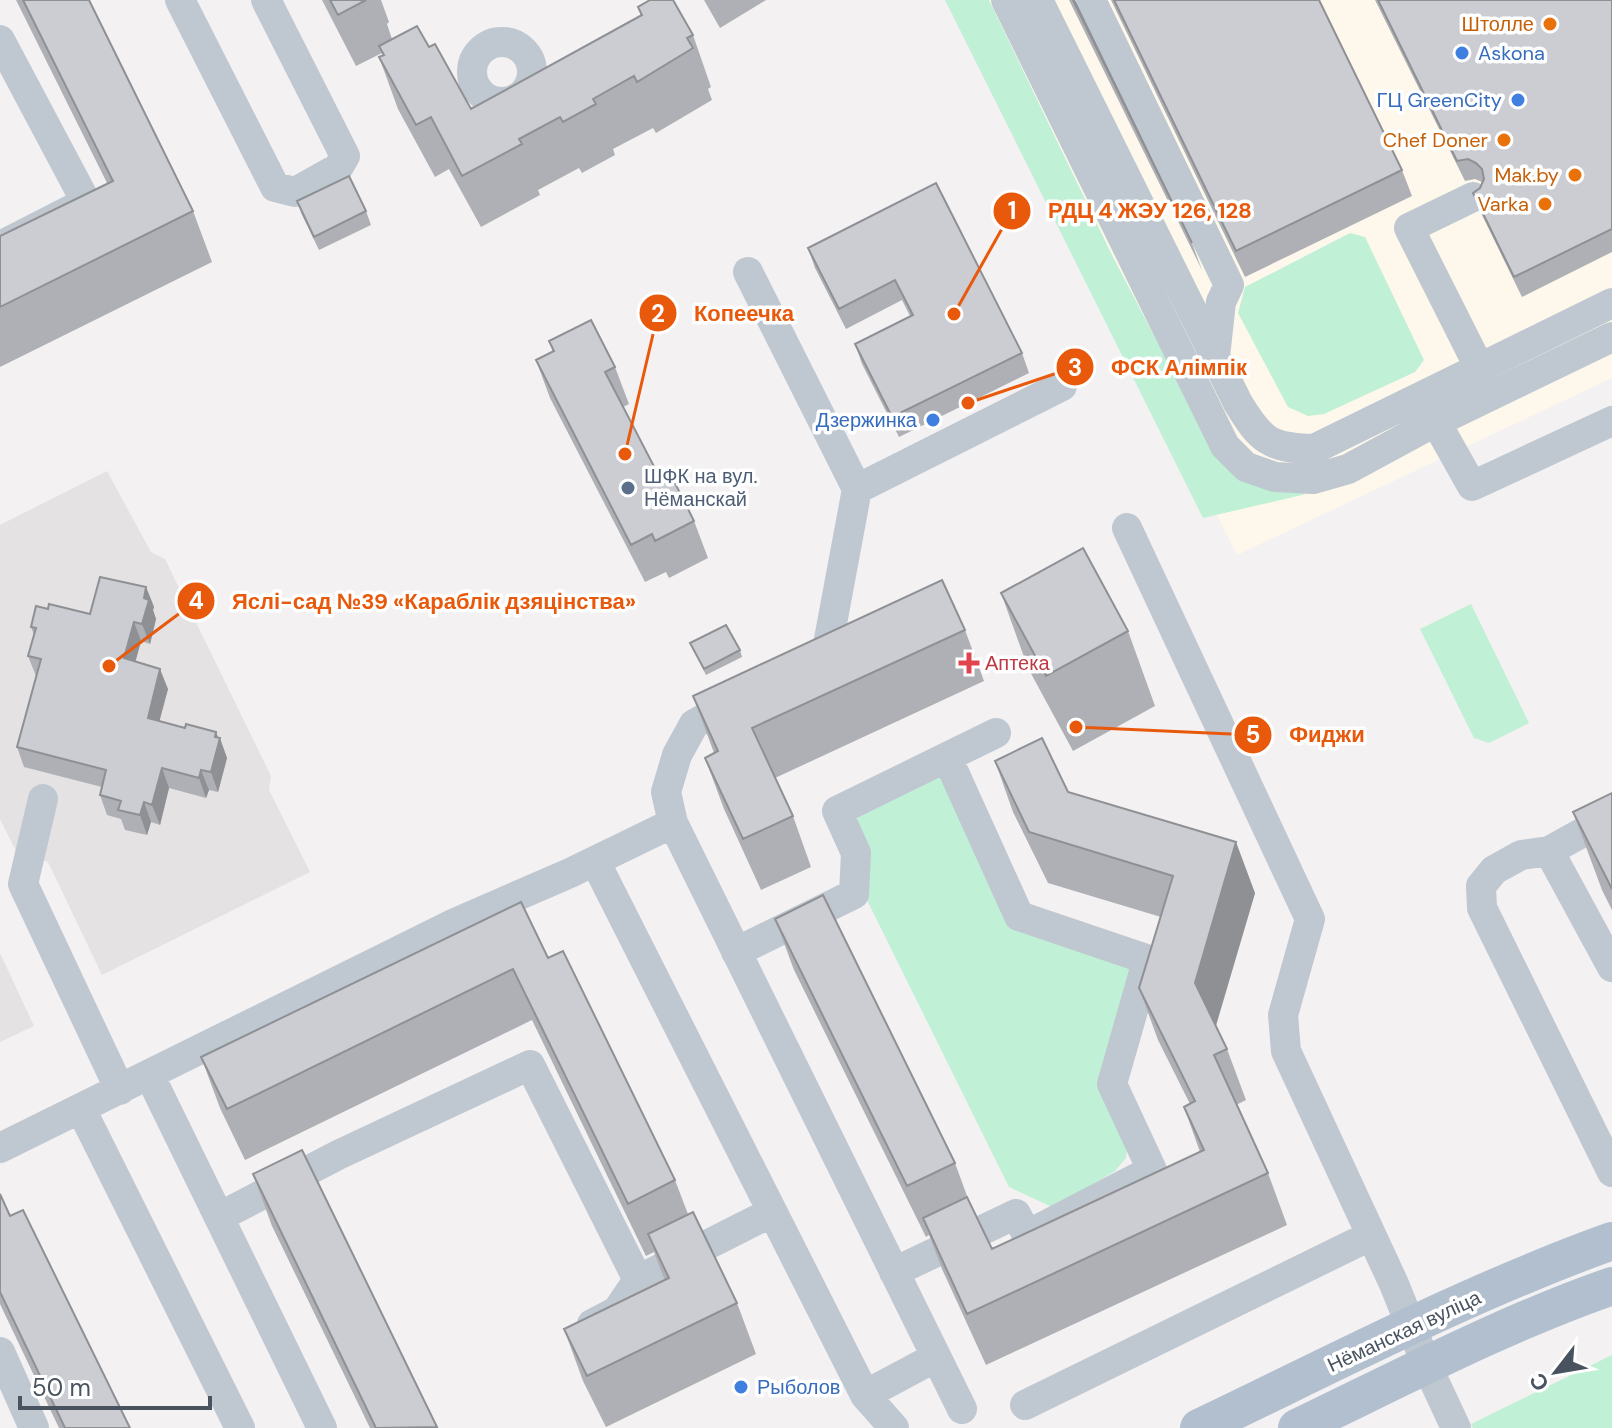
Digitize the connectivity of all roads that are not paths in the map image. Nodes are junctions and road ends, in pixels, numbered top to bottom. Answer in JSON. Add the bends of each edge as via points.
{"nodes":[{"id":1,"x":180,"y":0,"type":"edge"},
{"id":2,"x":266,"y":0,"type":"edge"},
{"id":3,"x":1006,"y":0,"type":"edge"},
{"id":4,"x":1038,"y":0,"type":"edge"},
{"id":5,"x":1091,"y":0,"type":"edge"},
{"id":6,"x":0,"y":40,"type":"edge"},
{"id":7,"x":1473,"y":197,"type":"edge"},
{"id":8,"x":0,"y":246,"type":"edge"},
{"id":9,"x":748,"y":272,"type":"dead end"},
{"id":10,"x":1612,"y":303,"type":"edge"},
{"id":11,"x":1612,"y":337,"type":"edge"},
{"id":12,"x":1215,"y":357,"type":"junction"},
{"id":13,"x":1479,"y":367,"type":"junction"},
{"id":14,"x":1062,"y":386,"type":"dead end"},
{"id":15,"x":1612,"y":421,"type":"edge"},
{"id":16,"x":1436,"y":422,"type":"junction"},
{"id":17,"x":857,"y":489,"type":"junction"},
{"id":18,"x":1127,"y":528,"type":"dead end"},
{"id":19,"x":788,"y":672,"type":"edge"},
{"id":20,"x":761,"y":687,"type":"edge"},
{"id":21,"x":996,"y":733,"type":"dead end"},
{"id":22,"x":947,"y":757,"type":"junction"},
{"id":23,"x":43,"y":799,"type":"dead end"},
{"id":24,"x":1605,"y":820,"type":"edge"},
{"id":25,"x":673,"y":823,"type":"junction"},
{"id":26,"x":1549,"y":851,"type":"junction"},
{"id":27,"x":595,"y":861,"type":"junction"},
{"id":28,"x":736,"y":952,"type":"junction"},
{"id":29,"x":1612,"y":967,"type":"edge"},
{"id":30,"x":150,"y":1076,"type":"junction"},
{"id":31,"x":120,"y":1090,"type":"junction"},
{"id":32,"x":81,"y":1109,"type":"junction"},
{"id":33,"x":1602,"y":1133,"type":"edge"},
{"id":34,"x":0,"y":1148,"type":"edge"},
{"id":35,"x":1612,"y":1172,"type":"edge"},
{"id":36,"x":772,"y":1212,"type":"junction"},
{"id":37,"x":219,"y":1217,"type":"junction"},
{"id":38,"x":1370,"y":1236,"type":"junction"},
{"id":39,"x":1612,"y":1241,"type":"edge"},
{"id":40,"x":894,"y":1272,"type":"junction"},
{"id":41,"x":638,"y":1280,"type":"junction"},
{"id":42,"x":1612,"y":1286,"type":"edge"},
{"id":43,"x":1412,"y":1327,"type":"junction"},
{"id":44,"x":583,"y":1329,"type":"edge"},
{"id":45,"x":0,"y":1352,"type":"edge"},
{"id":46,"x":936,"y":1357,"type":"junction"},
{"id":47,"x":1427,"y":1366,"type":"junction"},
{"id":48,"x":865,"y":1395,"type":"junction"},
{"id":49,"x":1025,"y":1405,"type":"dead end"},
{"id":50,"x":962,"y":1409,"type":"dead end"},
{"id":51,"x":34,"y":1428,"type":"edge"},
{"id":52,"x":240,"y":1428,"type":"edge"},
{"id":53,"x":322,"y":1428,"type":"edge"},
{"id":54,"x":894,"y":1428,"type":"edge"},
{"id":55,"x":1199,"y":1428,"type":"edge"},
{"id":56,"x":1297,"y":1428,"type":"edge"},
{"id":57,"x":1456,"y":1428,"type":"edge"}],
"edges":[{"from":1,"to":2,"type":"lane","via":[[275,187],[295,192],[338,168],[345,156]]},
{"from":3,"to":16,"type":"lane","via":[[1225,446],[1246,467],[1275,477],[1313,479],[1348,469]]},
{"from":4,"to":12,"type":"lane"},
{"from":5,"to":12,"type":"lane","via":[[1229,285],[1221,302]]},
{"from":6,"to":8,"type":"lane","via":[[86,202]]},
{"from":7,"to":13,"type":"lane","via":[[1409,228]]},
{"from":9,"to":17,"type":"lane"},
{"from":10,"to":13,"type":"lane"},
{"from":11,"to":16,"type":"lane"},
{"from":12,"to":13,"type":"lane","via":[[1250,423],[1282,447],[1314,449]]},
{"from":14,"to":17,"type":"lane"},
{"from":15,"to":16,"type":"lane","via":[[1472,486]]},
{"from":17,"to":19,"type":"lane","via":[[827,650]]},
{"from":18,"to":38,"type":"lane","via":[[1310,919],[1283,1015],[1286,1051]]},
{"from":20,"to":25,"type":"lane","via":[[694,724],[666,792]]},
{"from":21,"to":22,"type":"lane"},
{"from":22,"to":28,"type":"lane","via":[[837,811],[856,853],[854,894]]},
{"from":22,"to":40,"type":"lane","via":[[1019,916],[1146,959],[1112,1084],[1152,1170],[1027,1235],[1016,1214]]},
{"from":23,"to":31,"type":"lane","via":[[23,884]]},
{"from":24,"to":26,"type":"lane"},
{"from":25,"to":27,"type":"lane"},
{"from":25,"to":28,"type":"lane"},
{"from":26,"to":29,"type":"lane"},
{"from":26,"to":33,"type":"lane","via":[[1521,855],[1494,870],[1481,886],[1482,908]]},
{"from":27,"to":30,"type":"lane","via":[[455,923]]},
{"from":27,"to":36,"type":"lane"},
{"from":28,"to":40,"type":"lane"},
{"from":30,"to":31,"type":"lane"},
{"from":30,"to":37,"type":"lane"},
{"from":31,"to":32,"type":"lane"},
{"from":32,"to":34,"type":"lane"},
{"from":32,"to":52,"type":"lane"},
{"from":33,"to":35,"type":"lane"},
{"from":36,"to":41,"type":"lane"},
{"from":36,"to":48,"type":"lane"},
{"from":37,"to":41,"type":"lane","via":[[530,1065]]},
{"from":37,"to":53,"type":"lane"},
{"from":38,"to":43,"type":"lane"},
{"from":38,"to":49,"type":"lane"},
{"from":39,"to":43,"type":"main road","name":"Нёманская вуліца"},
{"from":40,"to":46,"type":"lane"},
{"from":41,"to":44,"type":"lane","via":[[617,1311]]},
{"from":42,"to":47,"type":"main road","name":"Нёманская вуліца"},
{"from":43,"to":47,"type":"lane"},
{"from":43,"to":55,"type":"main road","name":"Нёманская вуліца"},
{"from":45,"to":51,"type":"lane"},
{"from":46,"to":48,"type":"lane"},
{"from":46,"to":50,"type":"lane"},
{"from":47,"to":56,"type":"main road","name":"Нёманская вуліца"},
{"from":47,"to":57,"type":"lane"},
{"from":48,"to":54,"type":"lane"}]}
